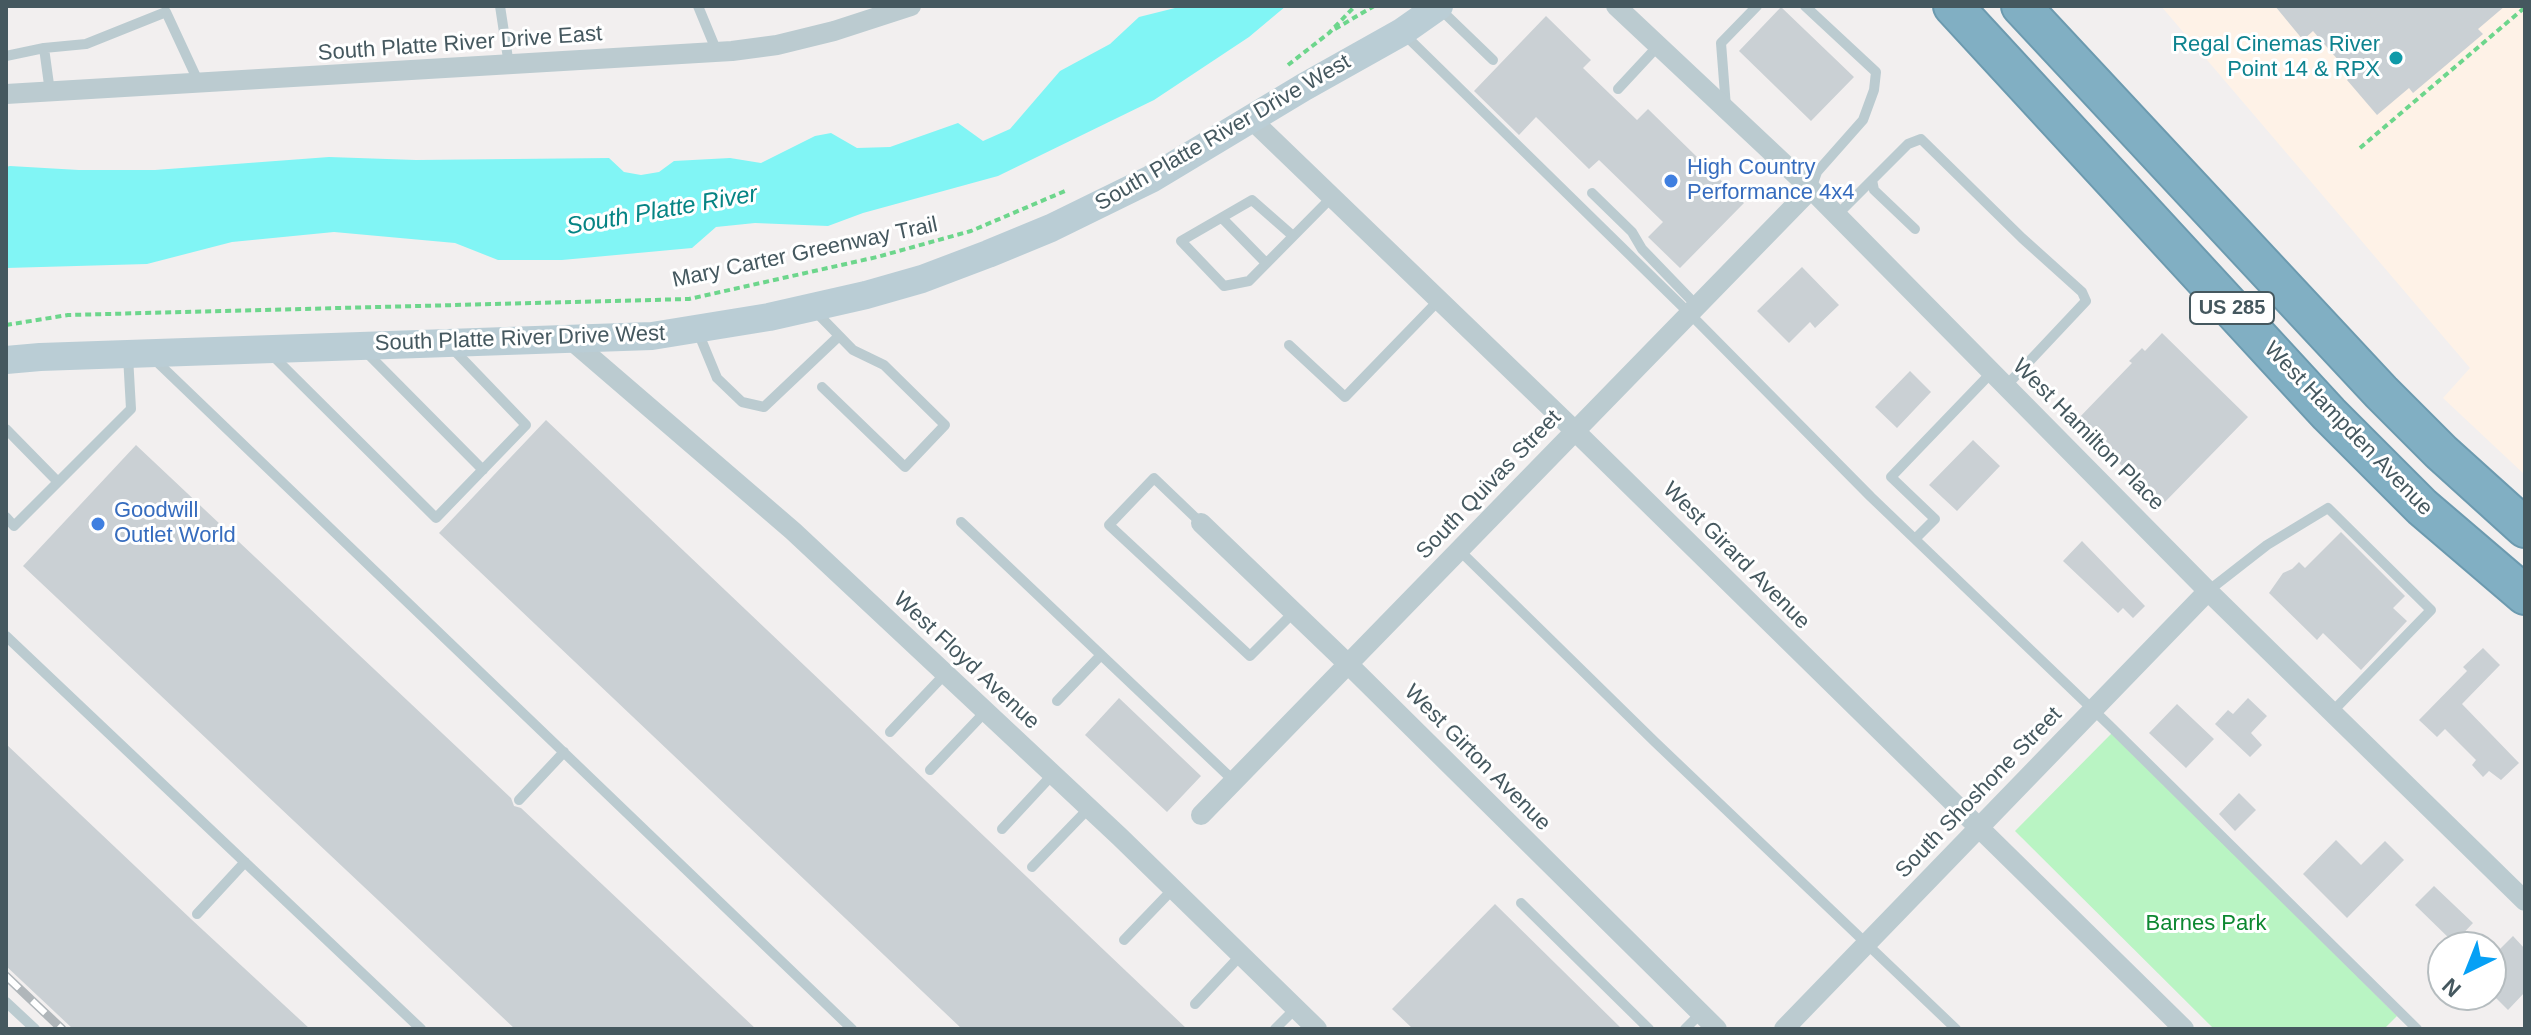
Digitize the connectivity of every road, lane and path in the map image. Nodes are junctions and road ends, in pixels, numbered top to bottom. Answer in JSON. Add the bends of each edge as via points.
{"nodes":[{"id":1,"x":500,"y":6,"type":"edge"},
{"id":2,"x":698,"y":6,"type":"edge"},
{"id":3,"x":1355,"y":6,"type":"edge"},
{"id":4,"x":1374,"y":6,"type":"edge"},
{"id":5,"x":1439,"y":6,"type":"edge"},
{"id":6,"x":1616,"y":6,"type":"edge"},
{"id":7,"x":1757,"y":6,"type":"edge"},
{"id":8,"x":1805,"y":6,"type":"edge"},
{"id":9,"x":1953,"y":6,"type":"edge"},
{"id":10,"x":2021,"y":6,"type":"edge"},
{"id":11,"x":2520,"y":6,"type":"edge"},
{"id":12,"x":901,"y":8,"type":"edge"},
{"id":13,"x":1402,"y":32,"type":"junction"},
{"id":14,"x":1329,"y":33,"type":"junction"},
{"id":15,"x":1658,"y":46,"type":"junction"},
{"id":16,"x":44,"y":48,"type":"junction"},
{"id":17,"x":717,"y":52,"type":"junction"},
{"id":18,"x":6,"y":56,"type":"edge"},
{"id":19,"x":1493,"y":60,"type":"dead end"},
{"id":20,"x":509,"y":65,"type":"junction"},
{"id":21,"x":1280,"y":71,"type":"dead end"},
{"id":22,"x":199,"y":84,"type":"junction"},
{"id":23,"x":1618,"y":89,"type":"dead end"},
{"id":24,"x":50,"y":92,"type":"junction"},
{"id":25,"x":6,"y":94,"type":"edge"},
{"id":26,"x":1726,"y":109,"type":"junction"},
{"id":27,"x":1252,"y":120,"type":"junction"},
{"id":28,"x":2360,"y":148,"type":"dead end"},
{"id":29,"x":1872,"y":180,"type":"junction"},
{"id":30,"x":1070,"y":189,"type":"dead end"},
{"id":31,"x":1811,"y":189,"type":"junction"},
{"id":32,"x":1592,"y":193,"type":"dead end"},
{"id":33,"x":1332,"y":197,"type":"junction"},
{"id":34,"x":1837,"y":215,"type":"junction"},
{"id":35,"x":1222,"y":218,"type":"junction"},
{"id":36,"x":1915,"y":229,"type":"dead end"},
{"id":37,"x":1293,"y":236,"type":"junction"},
{"id":38,"x":1266,"y":263,"type":"junction"},
{"id":39,"x":1439,"y":300,"type":"junction"},
{"id":40,"x":812,"y":307,"type":"junction"},
{"id":41,"x":1693,"y":310,"type":"junction"},
{"id":42,"x":6,"y":325,"type":"edge"},
{"id":43,"x":697,"y":329,"type":"junction"},
{"id":44,"x":839,"y":336,"type":"junction"},
{"id":45,"x":571,"y":340,"type":"junction"},
{"id":46,"x":447,"y":343,"type":"junction"},
{"id":47,"x":1289,"y":345,"type":"dead end"},
{"id":48,"x":360,"y":346,"type":"junction"},
{"id":49,"x":266,"y":350,"type":"junction"},
{"id":50,"x":139,"y":354,"type":"junction"},
{"id":51,"x":6,"y":360,"type":"edge"},
{"id":52,"x":1999,"y":379,"type":"junction"},
{"id":53,"x":822,"y":387,"type":"dead end"},
{"id":54,"x":6,"y":429,"type":"edge"},
{"id":55,"x":1575,"y":431,"type":"junction"},
{"id":56,"x":483,"y":470,"type":"junction"},
{"id":57,"x":58,"y":482,"type":"junction"},
{"id":58,"x":6,"y":517,"type":"edge"},
{"id":59,"x":961,"y":522,"type":"dead end"},
{"id":60,"x":1201,"y":523,"type":"joint"},
{"id":61,"x":2525,"y":528,"type":"edge"},
{"id":62,"x":1915,"y":539,"type":"junction"},
{"id":63,"x":1459,"y":550,"type":"junction"},
{"id":64,"x":2208,"y":591,"type":"junction"},
{"id":65,"x":2525,"y":595,"type":"edge"},
{"id":66,"x":1294,"y":612,"type":"junction"},
{"id":67,"x":6,"y":636,"type":"edge"},
{"id":68,"x":1101,"y":655,"type":"junction"},
{"id":69,"x":1348,"y":664,"type":"junction"},
{"id":70,"x":945,"y":674,"type":"junction"},
{"id":71,"x":1057,"y":701,"type":"dead end"},
{"id":72,"x":2093,"y":710,"type":"junction"},
{"id":73,"x":986,"y":711,"type":"junction"},
{"id":74,"x":2332,"y":712,"type":"junction"},
{"id":75,"x":890,"y":732,"type":"dead end"},
{"id":76,"x":564,"y":752,"type":"junction"},
{"id":77,"x":930,"y":770,"type":"dead end"},
{"id":78,"x":1053,"y":774,"type":"junction"},
{"id":79,"x":1234,"y":781,"type":"junction"},
{"id":80,"x":519,"y":800,"type":"dead end"},
{"id":81,"x":1089,"y":808,"type":"junction"},
{"id":82,"x":1201,"y":815,"type":"dead end"},
{"id":83,"x":1978,"y":828,"type":"junction"},
{"id":84,"x":1002,"y":829,"type":"dead end"},
{"id":85,"x":245,"y":862,"type":"junction"},
{"id":86,"x":1032,"y":867,"type":"dead end"},
{"id":87,"x":1173,"y":889,"type":"junction"},
{"id":88,"x":2525,"y":901,"type":"edge"},
{"id":89,"x":1521,"y":903,"type":"dead end"},
{"id":90,"x":197,"y":914,"type":"dead end"},
{"id":91,"x":1124,"y":940,"type":"dead end"},
{"id":92,"x":1866,"y":944,"type":"junction"},
{"id":93,"x":1241,"y":955,"type":"junction"},
{"id":94,"x":6,"y":1002,"type":"edge"},
{"id":95,"x":1195,"y":1004,"type":"dead end"},
{"id":96,"x":1296,"y":1008,"type":"junction"},
{"id":97,"x":1701,"y":1013,"type":"junction"},
{"id":98,"x":35,"y":1029,"type":"edge"},
{"id":99,"x":421,"y":1029,"type":"edge"},
{"id":100,"x":852,"y":1029,"type":"edge"},
{"id":101,"x":1275,"y":1029,"type":"edge"},
{"id":102,"x":1317,"y":1029,"type":"edge"},
{"id":103,"x":1649,"y":1029,"type":"edge"},
{"id":104,"x":1685,"y":1029,"type":"edge"},
{"id":105,"x":1717,"y":1029,"type":"edge"},
{"id":106,"x":1784,"y":1029,"type":"edge"},
{"id":107,"x":1956,"y":1029,"type":"edge"},
{"id":108,"x":2184,"y":1029,"type":"edge"},
{"id":109,"x":2417,"y":1029,"type":"edge"}],
"edges":[{"from":1,"to":20,"type":"lane"},
{"from":2,"to":17,"type":"lane"},
{"from":3,"to":14,"type":"path"},
{"from":4,"to":14,"type":"path"},
{"from":5,"to":13,"type":"street","name":"South Platte River Drive West"},
{"from":5,"to":19,"type":"lane"},
{"from":6,"to":15,"type":"street","name":"West Hamilton Place"},
{"from":7,"to":26,"type":"lane","via":[[1721,43]]},
{"from":8,"to":31,"type":"lane","via":[[1876,72],[1863,120],[1817,172]]},
{"from":9,"to":65,"type":"highway","name":"West Hampden Avenue","number":"US 285","via":[[2329,414],[2422,507]]},
{"from":10,"to":61,"type":"highway","number":"US 285","via":[[2381,392]]},
{"from":11,"to":28,"type":"path","via":[[2523,9]]},
{"from":12,"to":17,"type":"street","name":"South Platte River Drive East","via":[[791,42]]},
{"from":13,"to":27,"type":"street","name":"South Platte River Drive West"},
{"from":13,"to":41,"type":"lane"},
{"from":14,"to":21,"type":"path"},
{"from":15,"to":23,"type":"lane"},
{"from":15,"to":26,"type":"street","name":"West Hamilton Place"},
{"from":16,"to":18,"type":"lane"},
{"from":16,"to":22,"type":"lane","via":[[86,44],[166,12]]},
{"from":16,"to":24,"type":"lane"},
{"from":17,"to":20,"type":"street","name":"South Platte River Drive East"},
{"from":20,"to":22,"type":"street","name":"South Platte River Drive East"},
{"from":22,"to":24,"type":"street","name":"South Platte River Drive East"},
{"from":24,"to":25,"type":"street","name":"South Platte River Drive East"},
{"from":26,"to":31,"type":"street","name":"West Hamilton Place"},
{"from":27,"to":33,"type":"street","name":"West Girard Avenue"},
{"from":27,"to":40,"type":"street","name":"South Platte River Drive West","via":[[1151,179],[1016,242],[922,279]]},
{"from":29,"to":34,"type":"lane"},
{"from":29,"to":36,"type":"lane","via":[[1874,190]]},
{"from":29,"to":52,"type":"lane","via":[[1908,144],[1921,139],[2082,292],[2086,301]]},
{"from":30,"to":42,"type":"path","name":"Mary Carter Greenway Trail","via":[[971,231],[689,299],[68,315]]},
{"from":31,"to":34,"type":"street","name":"West Hamilton Place"},
{"from":31,"to":41,"type":"street","name":"South Quivas Street"},
{"from":32,"to":41,"type":"lane","via":[[1632,232]]},
{"from":33,"to":37,"type":"lane"},
{"from":33,"to":39,"type":"street","name":"West Girard Avenue"},
{"from":34,"to":52,"type":"street","name":"West Hamilton Place"},
{"from":35,"to":37,"type":"lane","via":[[1252,200]]},
{"from":35,"to":38,"type":"lane"},
{"from":35,"to":38,"type":"lane","via":[[1181,241],[1224,286],[1249,281]]},
{"from":37,"to":38,"type":"lane"},
{"from":39,"to":47,"type":"lane","via":[[1345,397]]},
{"from":39,"to":55,"type":"street","name":"West Girard Avenue"},
{"from":40,"to":43,"type":"street","name":"South Platte River Drive West"},
{"from":40,"to":44,"type":"lane"},
{"from":41,"to":55,"type":"street","name":"South Quivas Street"},
{"from":41,"to":62,"type":"lane"},
{"from":43,"to":44,"type":"lane","via":[[717,378],[742,402],[764,407]]},
{"from":43,"to":45,"type":"street","name":"South Platte River Drive West"},
{"from":44,"to":53,"type":"lane","via":[[853,350],[884,365],[945,425],[905,467]]},
{"from":45,"to":46,"type":"street","name":"South Platte River Drive West"},
{"from":45,"to":70,"type":"street","name":"West Floyd Avenue","via":[[793,531]]},
{"from":46,"to":48,"type":"street","name":"South Platte River Drive West"},
{"from":46,"to":56,"type":"lane","via":[[526,425]]},
{"from":48,"to":49,"type":"street","name":"South Platte River Drive West"},
{"from":48,"to":56,"type":"lane"},
{"from":49,"to":50,"type":"street","name":"South Platte River Drive West"},
{"from":49,"to":56,"type":"lane","via":[[436,518]]},
{"from":50,"to":51,"type":"street","name":"South Platte River Drive West"},
{"from":50,"to":57,"type":"lane","via":[[131,409]]},
{"from":50,"to":76,"type":"lane"},
{"from":52,"to":62,"type":"lane","via":[[1891,477],[1935,519]]},
{"from":52,"to":64,"type":"street","name":"West Hamilton Place"},
{"from":54,"to":57,"type":"lane"},
{"from":55,"to":63,"type":"street","name":"South Quivas Street"},
{"from":55,"to":83,"type":"street","name":"West Girard Avenue"},
{"from":57,"to":58,"type":"lane","via":[[14,526]]},
{"from":59,"to":68,"type":"lane"},
{"from":60,"to":66,"type":"street","name":"West Girton Avenue"},
{"from":60,"to":66,"type":"lane","via":[[1154,478],[1109,525],[1250,656]]},
{"from":62,"to":72,"type":"lane"},
{"from":63,"to":69,"type":"street","name":"South Quivas Street"},
{"from":63,"to":92,"type":"lane"},
{"from":64,"to":72,"type":"street","name":"South Shoshone Street"},
{"from":64,"to":74,"type":"street","name":"West Hamilton Place"},
{"from":64,"to":74,"type":"lane","via":[[2267,545],[2328,508],[2431,610]]},
{"from":66,"to":69,"type":"street","name":"West Girton Avenue"},
{"from":67,"to":85,"type":"lane"},
{"from":68,"to":71,"type":"lane"},
{"from":68,"to":79,"type":"lane"},
{"from":69,"to":79,"type":"street","name":"South Quivas Street"},
{"from":69,"to":97,"type":"street","name":"West Girton Avenue"},
{"from":70,"to":73,"type":"street","name":"West Floyd Avenue"},
{"from":70,"to":75,"type":"lane"},
{"from":72,"to":83,"type":"street","name":"South Shoshone Street"},
{"from":72,"to":109,"type":"lane"},
{"from":73,"to":77,"type":"lane"},
{"from":73,"to":78,"type":"street","name":"West Floyd Avenue"},
{"from":74,"to":88,"type":"street","name":"West Hamilton Place"},
{"from":76,"to":80,"type":"lane"},
{"from":76,"to":100,"type":"lane"},
{"from":78,"to":81,"type":"street","name":"West Floyd Avenue"},
{"from":78,"to":84,"type":"lane"},
{"from":79,"to":82,"type":"street","name":"South Quivas Street"},
{"from":81,"to":86,"type":"lane"},
{"from":81,"to":87,"type":"street","name":"West Floyd Avenue"},
{"from":83,"to":92,"type":"street","name":"South Shoshone Street"},
{"from":83,"to":108,"type":"street","name":"West Girard Avenue"},
{"from":85,"to":90,"type":"lane"},
{"from":85,"to":99,"type":"lane"},
{"from":87,"to":91,"type":"lane"},
{"from":87,"to":93,"type":"street","name":"West Floyd Avenue"},
{"from":89,"to":103,"type":"lane"},
{"from":92,"to":106,"type":"street","name":"South Shoshone Street"},
{"from":92,"to":107,"type":"lane"},
{"from":93,"to":95,"type":"lane"},
{"from":93,"to":96,"type":"street","name":"West Floyd Avenue"},
{"from":94,"to":98,"type":"lane"},
{"from":96,"to":101,"type":"lane"},
{"from":96,"to":102,"type":"street","name":"West Floyd Avenue"},
{"from":97,"to":104,"type":"lane"},
{"from":97,"to":105,"type":"street","name":"West Girton Avenue"}]}
